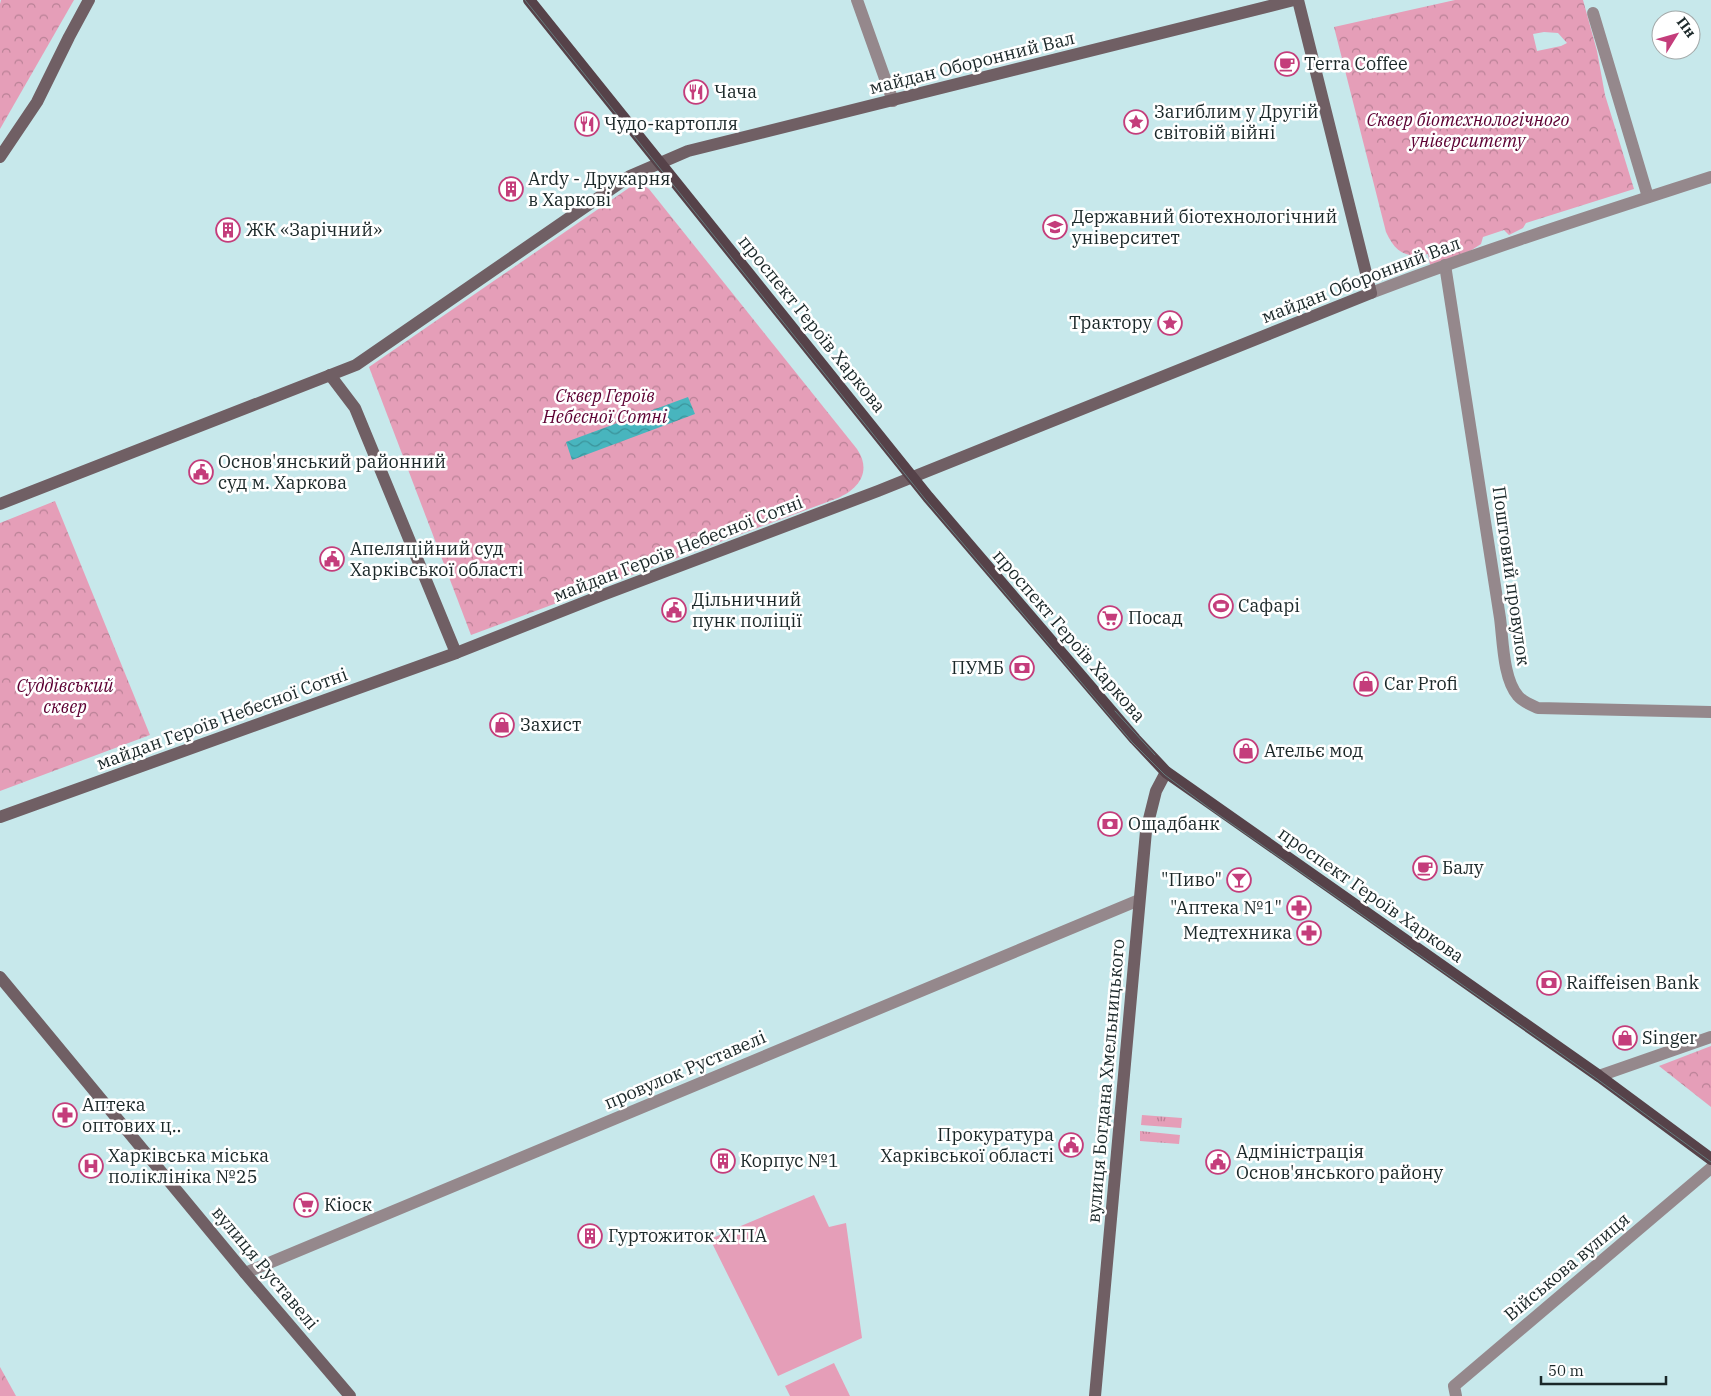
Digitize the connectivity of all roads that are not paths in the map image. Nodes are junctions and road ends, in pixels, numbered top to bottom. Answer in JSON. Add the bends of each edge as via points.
{"nodes":[{"id":1,"x":89,"y":0,"type":"edge"},
{"id":2,"x":530,"y":0,"type":"edge"},
{"id":3,"x":857,"y":0,"type":"edge"},
{"id":4,"x":1294,"y":0,"type":"edge"},
{"id":5,"x":1298,"y":0,"type":"edge"},
{"id":6,"x":1593,"y":13,"type":"dead end"},
{"id":7,"x":893,"y":101,"type":"junction"},
{"id":8,"x":0,"y":157,"type":"edge"},
{"id":9,"x":660,"y":162,"type":"junction"},
{"id":10,"x":1711,"y":177,"type":"edge"},
{"id":11,"x":1648,"y":197,"type":"junction"},
{"id":12,"x":1446,"y":265,"type":"junction"},
{"id":13,"x":1371,"y":293,"type":"junction"},
{"id":14,"x":330,"y":375,"type":"junction"},
{"id":15,"x":912,"y":477,"type":"junction"},
{"id":16,"x":0,"y":504,"type":"edge"},
{"id":17,"x":456,"y":653,"type":"junction"},
{"id":18,"x":1711,"y":712,"type":"edge"},
{"id":19,"x":1166,"y":772,"type":"junction"},
{"id":20,"x":0,"y":817,"type":"edge"},
{"id":21,"x":1139,"y":900,"type":"junction"},
{"id":22,"x":0,"y":977,"type":"edge"},
{"id":23,"x":1711,"y":1037,"type":"edge"},
{"id":24,"x":1599,"y":1076,"type":"junction"},
{"id":25,"x":1711,"y":1159,"type":"edge"},
{"id":26,"x":1711,"y":1168,"type":"edge"},
{"id":27,"x":245,"y":1273,"type":"junction"},
{"id":28,"x":350,"y":1396,"type":"edge"},
{"id":29,"x":1095,"y":1396,"type":"edge"},
{"id":30,"x":1456,"y":1396,"type":"edge"}],
"edges":[{"from":1,"to":8,"type":"main road","via":[[37,102]]},
{"from":2,"to":9,"type":"main road","name":"проспект Героїв Харкова"},
{"from":3,"to":7,"type":"street"},
{"from":4,"to":7,"type":"main road","name":"майдан Оборонний Вал"},
{"from":5,"to":13,"type":"main road"},
{"from":6,"to":11,"type":"street"},
{"from":7,"to":9,"type":"main road","name":"майдан Оборонний Вал","via":[[688,151]]},
{"from":9,"to":14,"type":"main road","via":[[630,176],[356,364]]},
{"from":9,"to":15,"type":"main road","name":"проспект Героїв Харкова"},
{"from":10,"to":11,"type":"street","name":"майдан Оборонний Вал"},
{"from":11,"to":12,"type":"street","name":"майдан Оборонний Вал"},
{"from":12,"to":13,"type":"street","name":"майдан Оборонний Вал"},
{"from":12,"to":18,"type":"street","name":"Поштовий провулок","via":[[1511,686],[1522,700],[1538,708]]},
{"from":13,"to":15,"type":"main road","name":"майдан Оборонний Вал"},
{"from":14,"to":16,"type":"main road"},
{"from":14,"to":17,"type":"main road","via":[[355,408]]},
{"from":15,"to":17,"type":"main road","name":"майдан Героїв Небесної Сотні"},
{"from":15,"to":19,"type":"main road","name":"проспект Героїв Харкова"},
{"from":17,"to":20,"type":"main road","name":"майдан Героїв Небесної Сотні"},
{"from":19,"to":21,"type":"main road","name":"вулиця Богдана Хмельницького","via":[[1156,791],[1148,822]]},
{"from":19,"to":24,"type":"main road","name":"проспект Героїв Харкова"},
{"from":21,"to":27,"type":"street","name":"провулок Руставелі"},
{"from":21,"to":29,"type":"main road","name":"вулиця Богдана Хмельницького"},
{"from":22,"to":27,"type":"main road","name":"вулиця Руставелі"},
{"from":23,"to":24,"type":"street"},
{"from":24,"to":25,"type":"main road","name":"проспект Героїв Харкова"},
{"from":26,"to":30,"type":"street","name":"Військова вулиця","via":[[1454,1386]]},
{"from":27,"to":28,"type":"main road","name":"вулиця Руставелі"}]}
